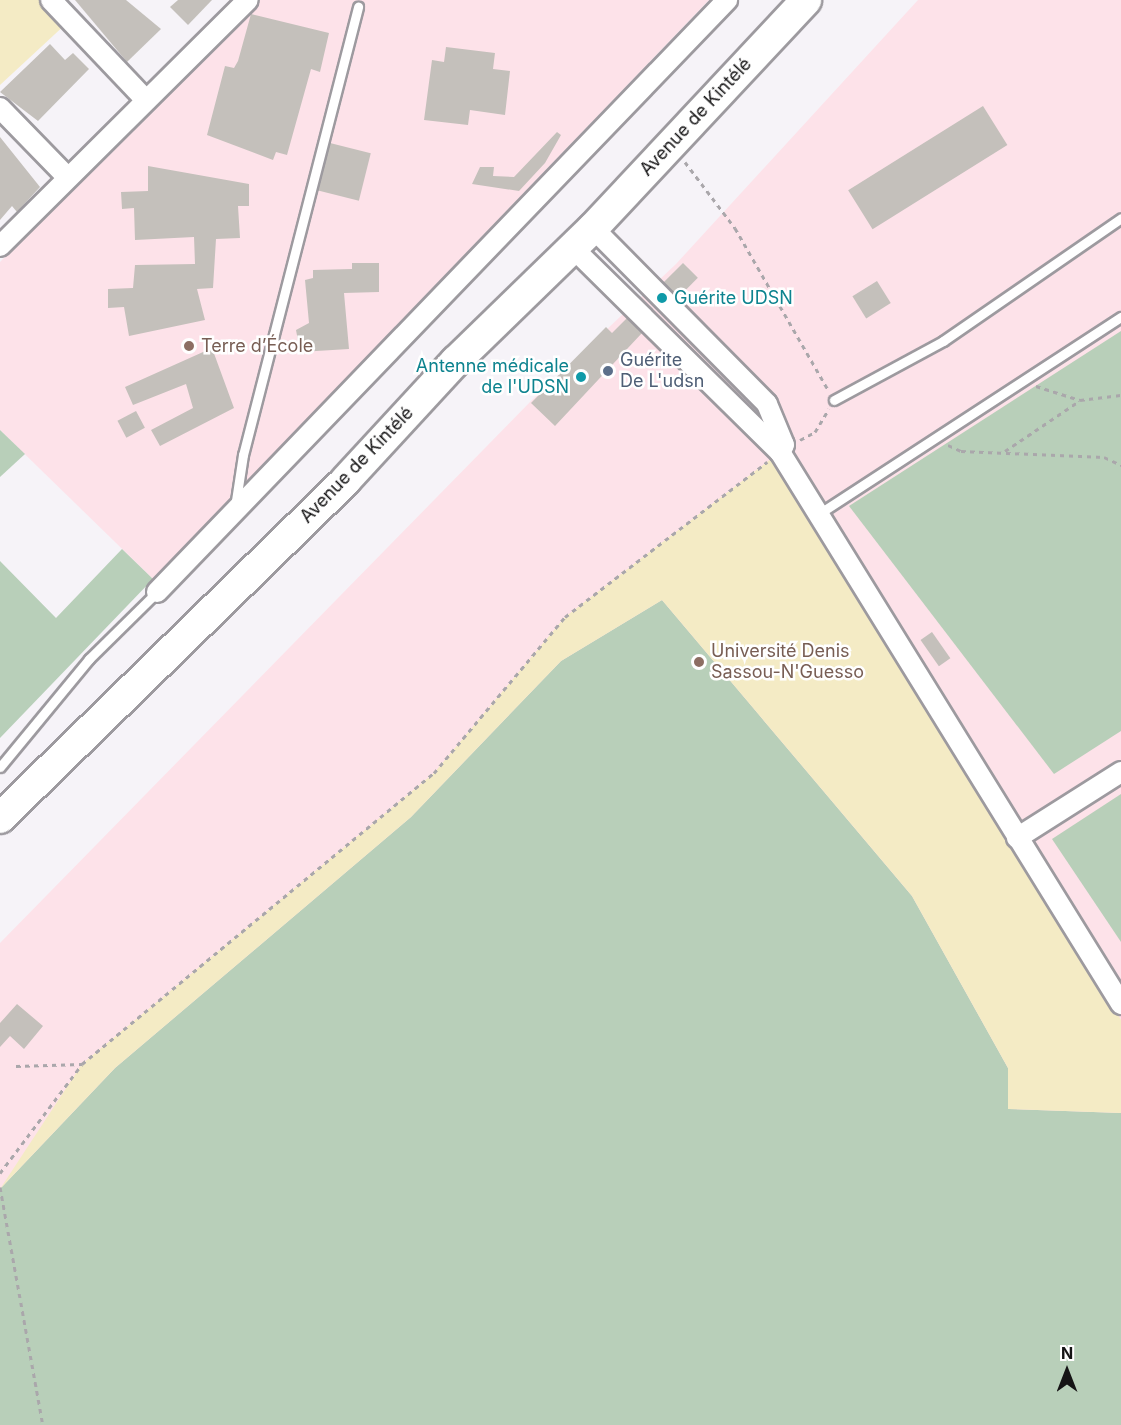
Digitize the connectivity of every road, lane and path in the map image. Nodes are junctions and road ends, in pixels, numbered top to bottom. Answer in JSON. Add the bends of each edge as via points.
{"nodes":[{"id":1,"x":51,"y":0,"type":"edge"},
{"id":2,"x":727,"y":0,"type":"edge"},
{"id":3,"x":806,"y":0,"type":"edge"},
{"id":4,"x":235,"y":4,"type":"edge"},
{"id":5,"x":358,"y":7,"type":"dead end"},
{"id":6,"x":146,"y":100,"type":"junction"},
{"id":7,"x":0,"y":108,"type":"edge"},
{"id":8,"x":672,"y":144,"type":"junction"},
{"id":9,"x":68,"y":177,"type":"junction"},
{"id":10,"x":1121,"y":218,"type":"edge"},
{"id":11,"x":589,"y":244,"type":"junction"},
{"id":12,"x":0,"y":246,"type":"edge"},
{"id":13,"x":1121,"y":317,"type":"edge"},
{"id":14,"x":1023,"y":380,"type":"junction"},
{"id":15,"x":1121,"y":395,"type":"edge"},
{"id":16,"x":834,"y":400,"type":"junction"},
{"id":17,"x":1080,"y":400,"type":"junction"},
{"id":18,"x":933,"y":439,"type":"junction"},
{"id":19,"x":780,"y":452,"type":"junction"},
{"id":20,"x":1004,"y":452,"type":"junction"},
{"id":21,"x":1121,"y":465,"type":"edge"},
{"id":22,"x":234,"y":512,"type":"junction"},
{"id":23,"x":815,"y":516,"type":"junction"},
{"id":24,"x":157,"y":592,"type":"joint"},
{"id":25,"x":0,"y":767,"type":"edge"},
{"id":26,"x":1121,"y":772,"type":"edge"},
{"id":27,"x":0,"y":818,"type":"edge"},
{"id":28,"x":1017,"y":838,"type":"junction"},
{"id":29,"x":1121,"y":1004,"type":"edge"},
{"id":30,"x":82,"y":1064,"type":"junction"},
{"id":31,"x":16,"y":1066,"type":"dead end"},
{"id":32,"x":0,"y":1173,"type":"edge"},
{"id":33,"x":0,"y":1187,"type":"edge"},
{"id":34,"x":43,"y":1425,"type":"edge"}],
"edges":[{"from":1,"to":6,"type":"street"},
{"from":2,"to":22,"type":"street"},
{"from":3,"to":8,"type":"main road","name":"Avenue de Kintélé"},
{"from":4,"to":6,"type":"street"},
{"from":5,"to":22,"type":"lane","via":[[243,455]]},
{"from":6,"to":9,"type":"street"},
{"from":7,"to":9,"type":"street"},
{"from":8,"to":11,"type":"main road","name":"Avenue de Kintélé"},
{"from":8,"to":16,"type":"path","via":[[735,228]]},
{"from":9,"to":12,"type":"street"},
{"from":10,"to":16,"type":"lane","via":[[943,341]]},
{"from":11,"to":19,"type":"street"},
{"from":11,"to":19,"type":"street","via":[[767,404],[784,445]]},
{"from":11,"to":27,"type":"main road","name":"Avenue de Kintélé"},
{"from":13,"to":14,"type":"lane"},
{"from":14,"to":17,"type":"path"},
{"from":14,"to":18,"type":"lane"},
{"from":15,"to":17,"type":"path"},
{"from":16,"to":19,"type":"path","via":[[815,432]]},
{"from":17,"to":20,"type":"path"},
{"from":18,"to":20,"type":"path","via":[[961,451]]},
{"from":18,"to":23,"type":"lane"},
{"from":19,"to":23,"type":"street"},
{"from":19,"to":30,"type":"path","via":[[565,617],[434,773]]},
{"from":20,"to":21,"type":"path","via":[[1104,457]]},
{"from":22,"to":24,"type":"street"},
{"from":23,"to":28,"type":"street"},
{"from":24,"to":25,"type":"lane","via":[[89,658]]},
{"from":26,"to":28,"type":"street"},
{"from":28,"to":29,"type":"street"},
{"from":30,"to":31,"type":"path"},
{"from":30,"to":32,"type":"path"},
{"from":33,"to":34,"type":"path"}]}
